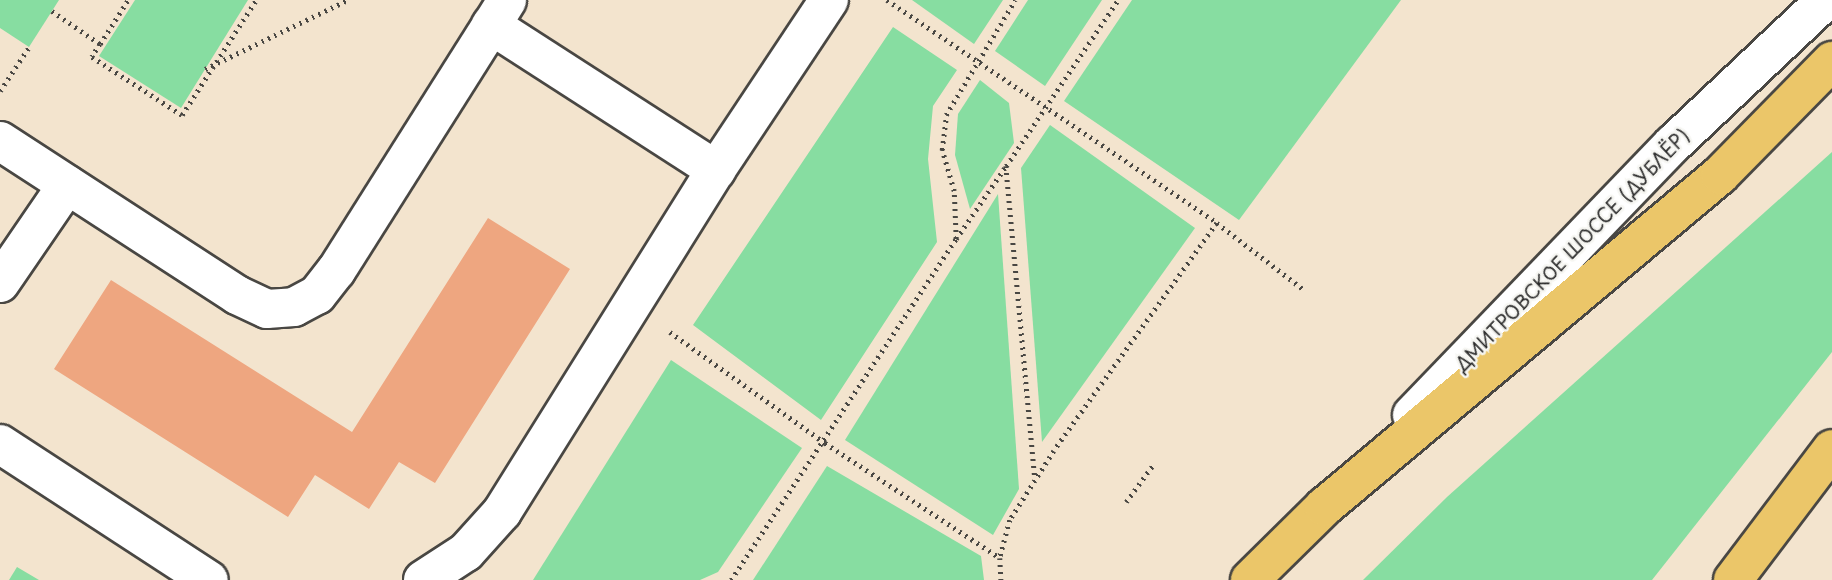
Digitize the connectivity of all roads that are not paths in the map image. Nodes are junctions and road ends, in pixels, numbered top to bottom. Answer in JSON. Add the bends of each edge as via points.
{"nodes":[{"id":1,"x":829,"y":0,"type":"edge"},
{"id":2,"x":1826,"y":0,"type":"edge"},
{"id":3,"x":499,"y":12,"type":"edge"},
{"id":4,"x":1832,"y":61,"type":"edge"},
{"id":5,"x":0,"y":141,"type":"edge"},
{"id":6,"x":716,"y":170,"type":"junction"},
{"id":7,"x":67,"y":185,"type":"junction"},
{"id":8,"x":0,"y":283,"type":"edge"},
{"id":9,"x":0,"y":444,"type":"edge"},
{"id":10,"x":1832,"y":449,"type":"edge"},
{"id":11,"x":1324,"y":507,"type":"junction"},
{"id":12,"x":209,"y":580,"type":"edge"},
{"id":13,"x":423,"y":580,"type":"edge"},
{"id":14,"x":1250,"y":580,"type":"edge"},
{"id":15,"x":1733,"y":580,"type":"edge"}],
"edges":[{"from":1,"to":6,"type":"street"},
{"from":2,"to":11,"type":"street","name":"ДМИТРОВСКОЕ ШОССЕ (ДУБЛЁР)","via":[[1673,144]]},
{"from":3,"to":6,"type":"street"},
{"from":3,"to":7,"type":"street","via":[[336,271],[317,295],[294,307],[267,309],[237,295]]},
{"from":4,"to":11,"type":"highway","name":"ДМИТРОВСКОЕ ШОССЕ (ДУБЛЁР)","via":[[1720,175]]},
{"from":5,"to":7,"type":"street"},
{"from":6,"to":13,"type":"street","via":[[502,512],[466,552]]},
{"from":7,"to":8,"type":"street"},
{"from":9,"to":12,"type":"street"},
{"from":10,"to":15,"type":"highway"},
{"from":11,"to":14,"type":"highway","name":"ДМИТРОВСКОЕ ШОССЕ (ДУБЛЁР)"}]}
